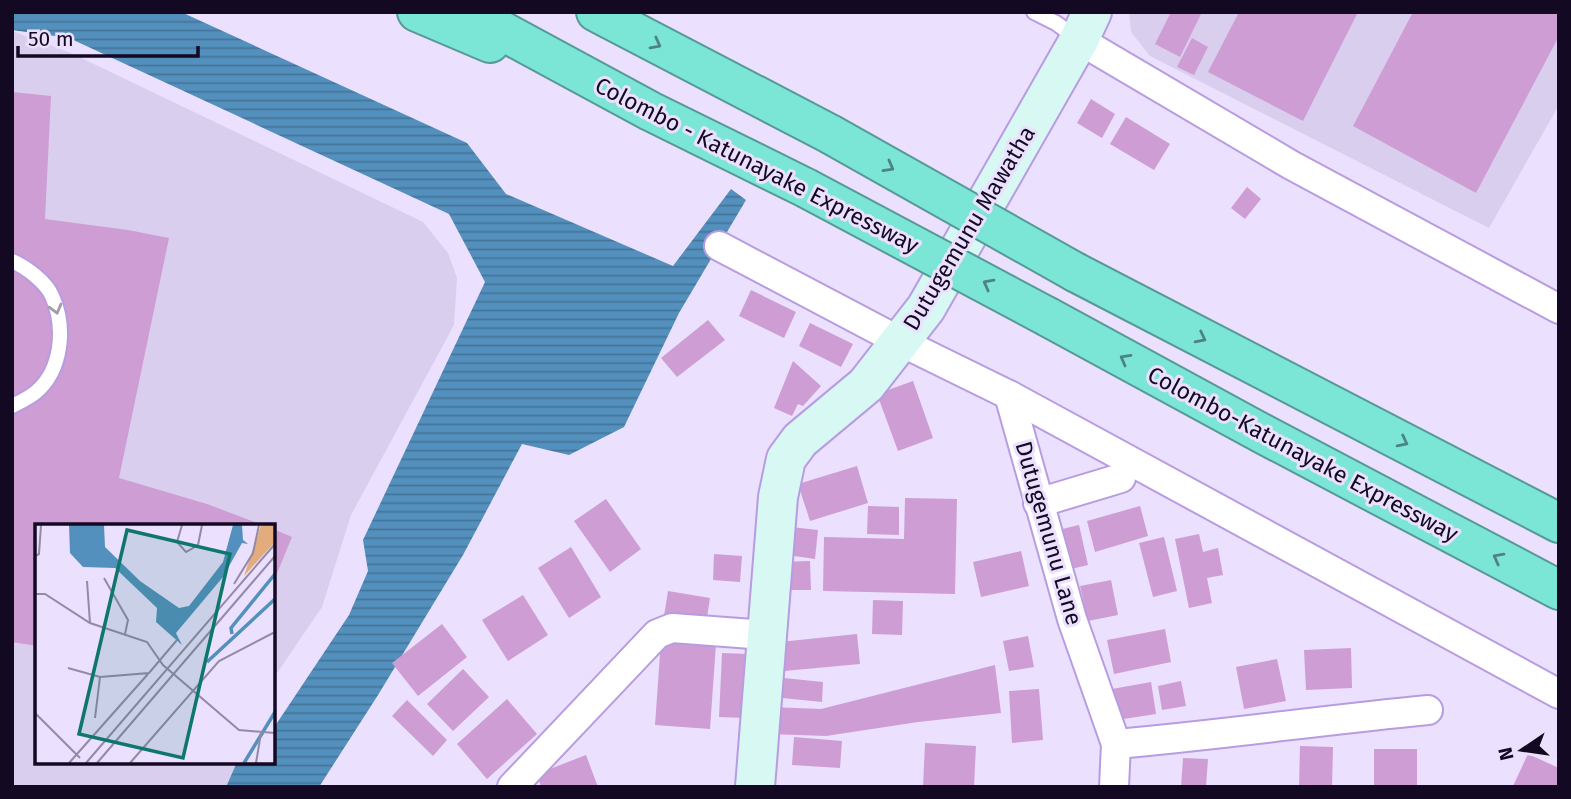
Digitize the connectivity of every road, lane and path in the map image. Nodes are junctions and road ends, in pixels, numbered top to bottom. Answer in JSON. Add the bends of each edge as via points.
{"nodes":[{"id":1,"x":417,"y":12,"type":"edge"},
{"id":2,"x":467,"y":12,"type":"edge"},
{"id":3,"x":596,"y":12,"type":"edge"},
{"id":4,"x":1034,"y":12,"type":"edge"},
{"id":5,"x":1086,"y":26,"type":"edge"},
{"id":6,"x":650,"y":111,"type":"junction"},
{"id":7,"x":719,"y":246,"type":"dead end"},
{"id":8,"x":12,"y":261,"type":"edge"},
{"id":9,"x":1559,"y":309,"type":"edge"},
{"id":10,"x":1048,"y":317,"type":"joint"},
{"id":11,"x":901,"y":342,"type":"junction"},
{"id":12,"x":1009,"y":395,"type":"junction"},
{"id":13,"x":12,"y":407,"type":"edge"},
{"id":14,"x":1121,"y":478,"type":"dead end"},
{"id":15,"x":1038,"y":503,"type":"junction"},
{"id":16,"x":1559,"y":523,"type":"edge"},
{"id":17,"x":1559,"y":590,"type":"edge"},
{"id":18,"x":766,"y":635,"type":"junction"},
{"id":19,"x":1559,"y":694,"type":"edge"},
{"id":20,"x":1428,"y":710,"type":"dead end"},
{"id":21,"x":1116,"y":744,"type":"junction"},
{"id":22,"x":512,"y":787,"type":"edge"},
{"id":23,"x":755,"y":787,"type":"edge"},
{"id":24,"x":1114,"y":787,"type":"edge"}],
"edges":[{"from":1,"to":6,"type":"highway"},
{"from":2,"to":6,"type":"highway","name":"Colombo - Katunayake Expressway"},
{"from":3,"to":16,"type":"highway","one_way":true,"bridge":true,"via":[[830,134],[1075,272]]},
{"from":4,"to":5,"type":"lane","via":[[1056,23]]},
{"from":5,"to":9,"type":"street","via":[[1291,165]]},
{"from":5,"to":11,"type":"street","name":"Dutugemunu Mawatha","via":[[926,308]]},
{"from":10,"to":6,"type":"highway","name":"Colombo - Katunayake Expressway","one_way":true,"bridge":true},
{"from":7,"to":11,"type":"street"},
{"from":8,"to":13,"type":"lane","one_way":true,"via":[[25,266],[52,294],[61,330],[55,365],[37,392]]},
{"from":17,"to":10,"type":"highway","name":"Colombo-Katunayake Expressway","one_way":true},
{"from":11,"to":12,"type":"street"},
{"from":11,"to":18,"type":"street","name":"Dutugemunu Mawatha","via":[[866,385],[800,440],[786,459],[778,497]]},
{"from":12,"to":15,"type":"street","name":"Dutugemunu Lane"},
{"from":12,"to":19,"type":"street"},
{"from":14,"to":15,"type":"street"},
{"from":15,"to":21,"type":"street","name":"Dutugemunu Lane"},
{"from":18,"to":22,"type":"street","via":[[672,628],[657,634]]},
{"from":18,"to":23,"type":"street","name":"Dutugemunu Mawatha"},
{"from":20,"to":21,"type":"street"},
{"from":21,"to":24,"type":"street","name":"Dutugemunu Lane"}]}
